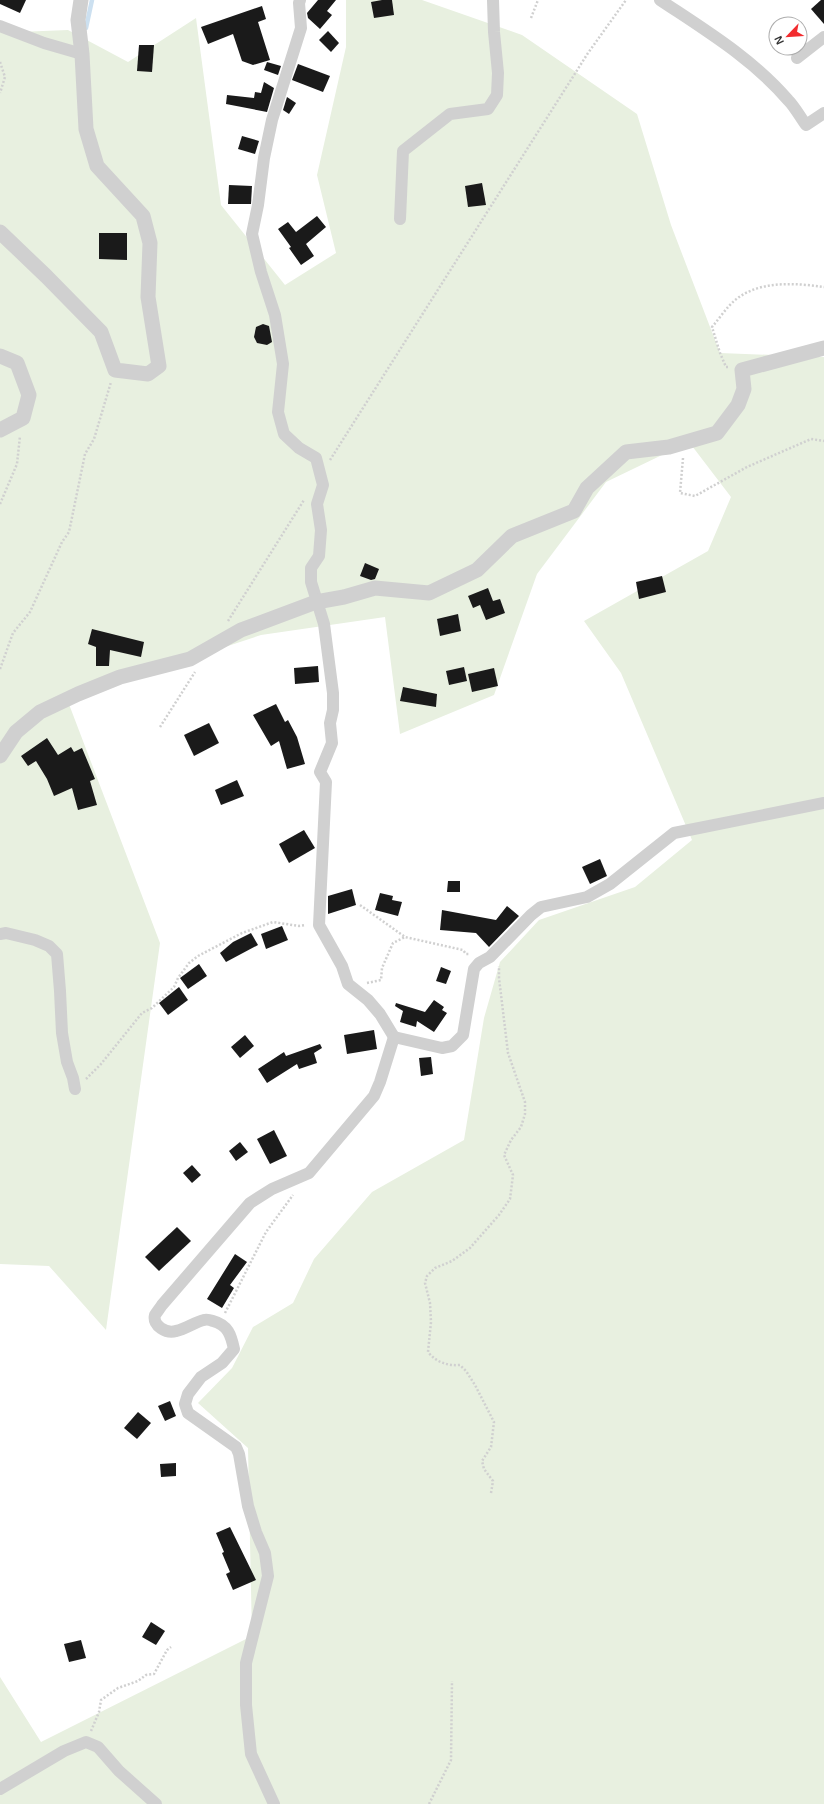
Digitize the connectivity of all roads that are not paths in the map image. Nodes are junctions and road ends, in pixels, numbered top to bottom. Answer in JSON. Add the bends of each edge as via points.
{"nodes":[{"id":1,"x":82,"y":0,"type":"edge"},
{"id":2,"x":300,"y":0,"type":"edge"},
{"id":3,"x":493,"y":0,"type":"edge"},
{"id":4,"x":660,"y":0,"type":"edge"},
{"id":5,"x":0,"y":26,"type":"edge"},
{"id":6,"x":824,"y":37,"type":"edge"},
{"id":7,"x":82,"y":54,"type":"junction"},
{"id":8,"x":797,"y":58,"type":"dead end"},
{"id":9,"x":824,"y":113,"type":"edge"},
{"id":10,"x":400,"y":219,"type":"dead end"},
{"id":11,"x":0,"y":232,"type":"edge"},
{"id":12,"x":824,"y":348,"type":"edge"},
{"id":13,"x":0,"y":356,"type":"edge"},
{"id":14,"x":0,"y":430,"type":"edge"},
{"id":15,"x":316,"y":602,"type":"junction"},
{"id":16,"x":0,"y":756,"type":"edge"},
{"id":17,"x":824,"y":803,"type":"edge"},
{"id":18,"x":0,"y":934,"type":"edge"},
{"id":19,"x":394,"y":1036,"type":"junction"},
{"id":20,"x":75,"y":1089,"type":"road end"},
{"id":21,"x":0,"y":1789,"type":"edge"},
{"id":22,"x":156,"y":1804,"type":"edge"},
{"id":23,"x":274,"y":1804,"type":"edge"}],
"edges":[{"from":1,"to":7,"type":"street","via":[[78,20]]},
{"from":2,"to":15,"type":"street","via":[[301,28],[272,120],[252,234],[275,315],[283,364],[278,412],[284,434],[299,448],[316,458],[323,485],[317,504],[321,530],[319,556],[311,568],[311,582]]},
{"from":3,"to":10,"type":"street","via":[[497,95],[488,108],[450,114],[403,151]]},
{"from":4,"to":9,"type":"street","via":[[763,74],[789,100],[806,125]]},
{"from":5,"to":7,"type":"street"},
{"from":6,"to":8,"type":"street"},
{"from":7,"to":11,"type":"street","via":[[86,129],[97,166],[143,216],[150,243],[148,296],[159,366],[148,374],[115,370],[101,332]]},
{"from":12,"to":15,"type":"street","via":[[742,370],[744,389],[738,405],[717,433],[669,447],[626,452],[587,488],[574,511],[512,536],[477,570],[429,593],[375,588]]},
{"from":13,"to":14,"type":"street","via":[[17,363],[29,395],[23,418]]},
{"from":15,"to":16,"type":"street","via":[[241,630],[190,659],[120,677],[40,712],[16,732]]},
{"from":15,"to":19,"type":"street","via":[[324,624],[333,694],[330,723],[332,743],[320,772],[326,782],[319,924],[342,966],[348,984],[368,1000]]},
{"from":17,"to":19,"type":"street","via":[[674,833],[610,884],[588,897],[541,907],[490,957],[479,963],[474,969],[463,1035],[452,1046],[442,1048]]},
{"from":18,"to":20,"type":"street","via":[[35,940],[50,946],[57,954],[62,1033]]},
{"from":19,"to":23,"type":"street","via":[[374,1096],[309,1173],[272,1189],[250,1203],[155,1315],[158,1326],[170,1332],[206,1319],[220,1323],[231,1336],[234,1349],[222,1363],[201,1377],[188,1394],[185,1404],[188,1413],[236,1447],[248,1506],[265,1553],[268,1576],[246,1663],[246,1705],[251,1754]]},
{"from":21,"to":22,"type":"street","via":[[86,1742],[98,1747],[119,1771]]}]}
